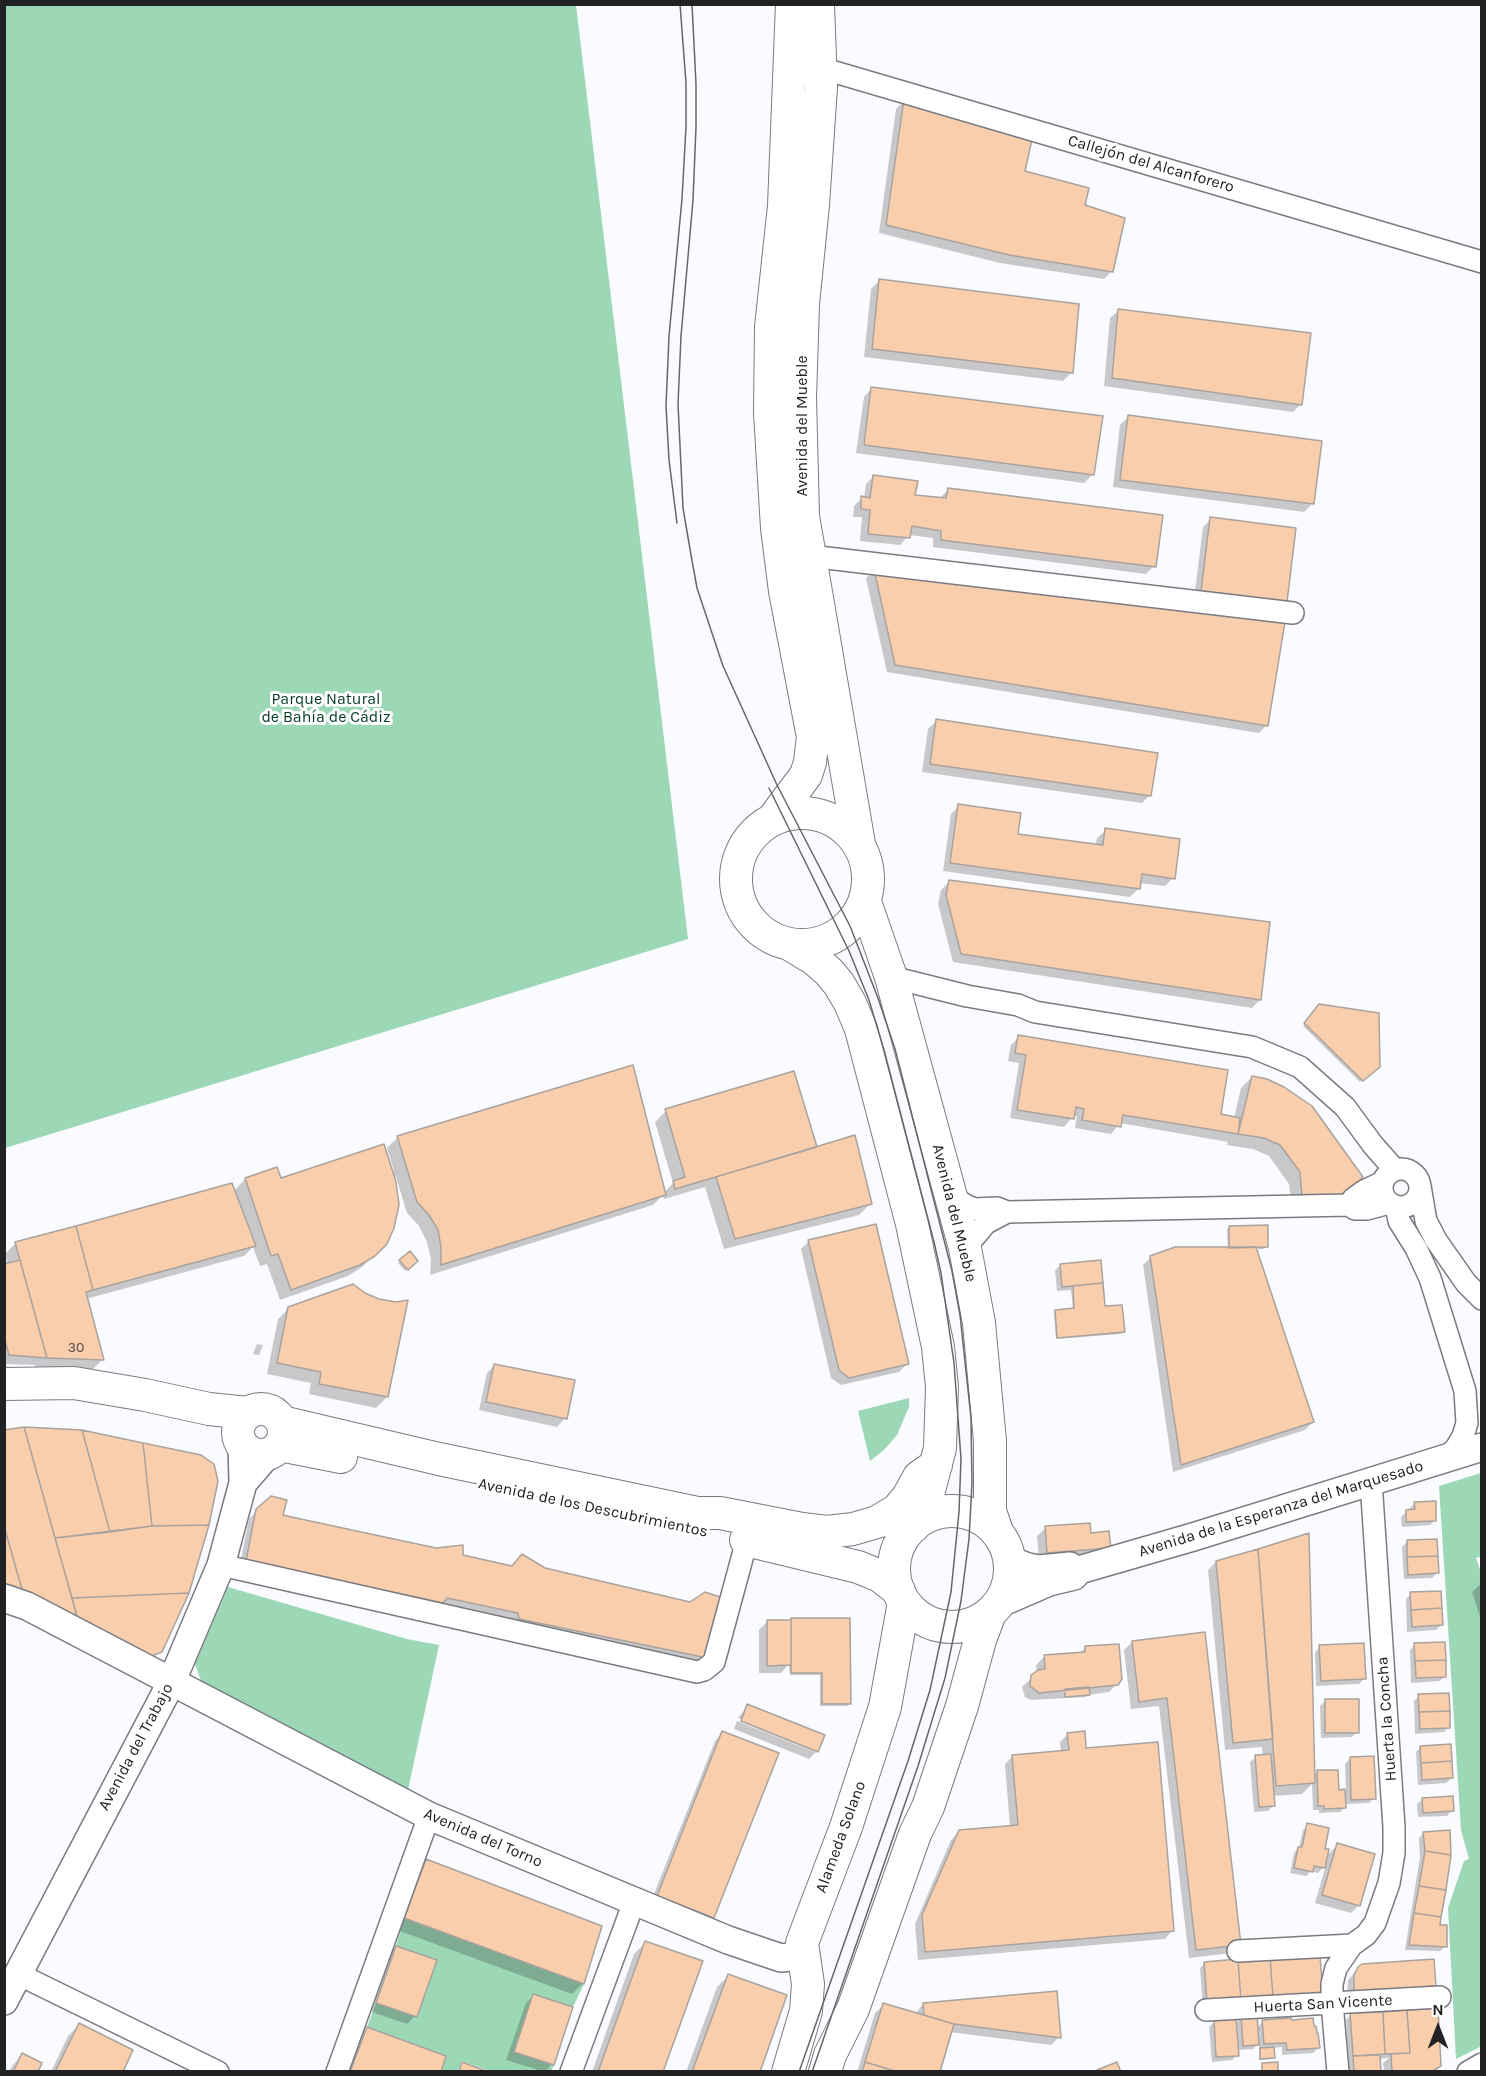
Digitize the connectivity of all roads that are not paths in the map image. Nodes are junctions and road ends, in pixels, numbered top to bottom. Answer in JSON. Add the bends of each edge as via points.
{"nodes":[{"id":1,"x":792,"y":4,"type":"edge"},
{"id":2,"x":818,"y":4,"type":"edge"},
{"id":3,"x":821,"y":68,"type":"junction"},
{"id":4,"x":1482,"y":262,"type":"edge"},
{"id":5,"x":810,"y":556,"type":"junction"},
{"id":6,"x":1293,"y":613,"type":"dead end"},
{"id":7,"x":773,"y":819,"type":"junction"},
{"id":8,"x":859,"y":844,"type":"junction"},
{"id":9,"x":865,"y":902,"type":"junction"},
{"id":10,"x":791,"y":945,"type":"junction"},
{"id":11,"x":891,"y":977,"type":"junction"},
{"id":12,"x":1389,"y":1176,"type":"junction"},
{"id":13,"x":1420,"y":1186,"type":"junction"},
{"id":14,"x":950,"y":1195,"type":"junction"},
{"id":15,"x":1392,"y":1204,"type":"junction"},
{"id":16,"x":1349,"y":1205,"type":"junction"},
{"id":17,"x":1006,"y":1212,"type":"junction"},
{"id":18,"x":1426,"y":1221,"type":"junction"},
{"id":19,"x":965,"y":1248,"type":"junction"},
{"id":20,"x":1430,"y":1278,"type":"junction"},
{"id":21,"x":1482,"y":1299,"type":"edge"},
{"id":22,"x":4,"y":1384,"type":"edge"},
{"id":23,"x":1466,"y":1391,"type":"junction"},
{"id":24,"x":4,"y":1402,"type":"edge"},
{"id":25,"x":1482,"y":1421,"type":"edge"},
{"id":26,"x":260,"y":1436,"type":"junction"},
{"id":27,"x":1482,"y":1447,"type":"edge"},
{"id":28,"x":1446,"y":1458,"type":"junction"},
{"id":29,"x":936,"y":1465,"type":"junction"},
{"id":30,"x":1371,"y":1481,"type":"junction"},
{"id":31,"x":698,"y":1513,"type":"junction"},
{"id":32,"x":910,"y":1531,"type":"junction"},
{"id":33,"x":747,"y":1540,"type":"junction"},
{"id":34,"x":1002,"y":1544,"type":"junction"},
{"id":35,"x":221,"y":1564,"type":"junction"},
{"id":36,"x":1079,"y":1570,"type":"junction"},
{"id":37,"x":902,"y":1597,"type":"junction"},
{"id":38,"x":4,"y":1598,"type":"edge"},
{"id":39,"x":994,"y":1609,"type":"junction"},
{"id":40,"x":171,"y":1683,"type":"junction"},
{"id":41,"x":429,"y":1816,"type":"junction"},
{"id":42,"x":634,"y":1902,"type":"junction"},
{"id":43,"x":802,"y":1944,"type":"junction"},
{"id":44,"x":1352,"y":1945,"type":"junction"},
{"id":45,"x":1238,"y":1951,"type":"dead end"},
{"id":46,"x":18,"y":1974,"type":"junction"},
{"id":47,"x":1440,"y":1997,"type":"dead end"},
{"id":48,"x":4,"y":2001,"type":"edge"},
{"id":49,"x":1332,"y":2003,"type":"junction"},
{"id":50,"x":1206,"y":2010,"type":"dead end"},
{"id":51,"x":1482,"y":2064,"type":"edge"},
{"id":52,"x":219,"y":2072,"type":"edge"},
{"id":53,"x":337,"y":2072,"type":"edge"},
{"id":54,"x":571,"y":2072,"type":"edge"},
{"id":55,"x":788,"y":2072,"type":"edge"},
{"id":56,"x":825,"y":2072,"type":"edge"},
{"id":57,"x":1338,"y":2072,"type":"edge"},
{"id":58,"x":1468,"y":2072,"type":"edge"}],
"edges":[{"from":1,"to":7,"type":"main road","name":"Avenida del Mueble","via":[[784,206],[771,327],[770,413],[785,591],[813,737],[806,776]]},
{"from":2,"to":3,"type":"main road","name":"Avenida del Mueble"},
{"from":3,"to":4,"type":"street","name":"Callejón del Alcanforero"},
{"from":3,"to":5,"type":"main road","name":"Avenida del Mueble","via":[[800,398],[803,516]]},
{"from":5,"to":6,"type":"street"},
{"from":5,"to":8,"type":"main road","name":"Avenida del Mueble"},
{"from":7,"to":8,"type":"main road","via":[[788,814],[825,816],[850,832]]},
{"from":7,"to":10,"type":"main road","via":[[749,839],[741,852],[736,886],[748,918],[767,935]]},
{"from":8,"to":9,"type":"main road","via":[[869,872]]},
{"from":9,"to":10,"type":"main road","via":[[859,915],[840,934],[817,944]]},
{"from":9,"to":11,"type":"main road","name":"Avenida del Mueble"},
{"from":10,"to":29,"type":"main road","via":[[829,972],[845,993],[861,1029],[912,1224],[938,1347],[942,1419]]},
{"from":11,"to":12,"type":"street","via":[[1035,1012],[1263,1051],[1300,1067],[1345,1107],[1373,1145]]},
{"from":11,"to":14,"type":"main road","name":"Avenida del Mueble"},
{"from":12,"to":13,"type":"street","via":[[1407,1169]]},
{"from":12,"to":15,"type":"street","via":[[1382,1190]]},
{"from":12,"to":16,"type":"street"},
{"from":13,"to":15,"type":"street","via":[[1416,1200],[1403,1207]]},
{"from":13,"to":18,"type":"street"},
{"from":14,"to":17,"type":"street","via":[[975,1209],[997,1208]]},
{"from":14,"to":19,"type":"main road","name":"Avenida del Mueble"},
{"from":15,"to":16,"type":"street","via":[[1367,1209]]},
{"from":15,"to":20,"type":"street"},
{"from":16,"to":17,"type":"street"},
{"from":17,"to":19,"type":"street","via":[[986,1223]]},
{"from":18,"to":20,"type":"street"},
{"from":18,"to":21,"type":"street","via":[[1466,1283]]},
{"from":19,"to":34,"type":"main road","name":"Avenida del Mueble","via":[[979,1323],[990,1441],[990,1511]]},
{"from":20,"to":23,"type":"street"},
{"from":22,"to":26,"type":"main road","name":"Avenida de los Descubrimientos","via":[[74,1383],[209,1408]]},
{"from":23,"to":25,"type":"street"},
{"from":23,"to":28,"type":"street","via":[[1467,1423],[1463,1437]]},
{"from":24,"to":26,"type":"main road","name":"Avenida de los Descubrimientos","via":[[59,1400]]},
{"from":26,"to":31,"type":"main road","name":"Avenida de los Descubrimientos","via":[[428,1456]]},
{"from":26,"to":33,"type":"main road","name":"Avenida de los Descubrimientos"},
{"from":26,"to":35,"type":"street","name":"Avenida del Trabajo"},
{"from":27,"to":28,"type":"street","name":"Avenida de la Esperanza del Marquesado"},
{"from":28,"to":30,"type":"street","name":"Avenida de la Esperanza del Marquesado"},
{"from":29,"to":31,"type":"main road","name":"Avenida de los Descubrimientos","via":[[919,1477],[897,1510],[877,1522],[853,1529],[827,1532],[720,1513]]},
{"from":29,"to":32,"type":"main road","via":[[925,1506]]},
{"from":30,"to":36,"type":"street","name":"Avenida de la Esperanza del Marquesado"},
{"from":30,"to":44,"type":"street","name":"Huerta la Concha","via":[[1394,1853],[1389,1884],[1375,1923]]},
{"from":31,"to":32,"type":"main road","name":"Avenida de los Descubrimientos","via":[[717,1521],[818,1541],[882,1542]]},
{"from":32,"to":34,"type":"main road","via":[[934,1514],[959,1512],[981,1519]]},
{"from":32,"to":37,"type":"main road","via":[[896,1557],[895,1580]]},
{"from":33,"to":35,"type":"street","via":[[714,1662],[697,1672]]},
{"from":33,"to":37,"type":"main road","name":"Avenida de los Descubrimientos","via":[[858,1567],[880,1576]]},
{"from":34,"to":36,"type":"street","via":[[1017,1563],[1028,1567],[1070,1566]]},
{"from":34,"to":39,"type":"main road","via":[[1009,1581]]},
{"from":35,"to":40,"type":"street","name":"Avenida del Trabajo"},
{"from":36,"to":39,"type":"street","via":[[1074,1576],[1049,1582]]},
{"from":37,"to":39,"type":"main road","via":[[921,1618],[944,1626],[968,1625]]},
{"from":37,"to":43,"type":"main road","name":"Alameda Solano","via":[[885,1707]]},
{"from":38,"to":40,"type":"street","name":"Avenida del Torno","via":[[27,1606]]},
{"from":39,"to":56,"type":"main road","via":[[980,1640],[928,1807],[853,2009]]},
{"from":40,"to":41,"type":"street","name":"Avenida del Torno"},
{"from":40,"to":46,"type":"street","name":"Avenida del Trabajo"},
{"from":41,"to":42,"type":"street","name":"Avenida del Torno"},
{"from":41,"to":53,"type":"street"},
{"from":42,"to":43,"type":"street","name":"Avenida del Torno","via":[[781,1958],[790,1957]]},
{"from":42,"to":54,"type":"street"},
{"from":43,"to":55,"type":"main road","name":"Alameda Solano","via":[[808,1984],[806,2011]]},
{"from":44,"to":45,"type":"street"},
{"from":44,"to":49,"type":"street","via":[[1336,1968]]},
{"from":46,"to":48,"type":"street","name":"Avenida del Trabajo"},
{"from":46,"to":52,"type":"street"},
{"from":47,"to":49,"type":"street","name":"Huerta San Vicente"},
{"from":49,"to":50,"type":"street","name":"Huerta San Vicente"},
{"from":49,"to":57,"type":"street"},
{"from":51,"to":58,"type":"street"}]}
